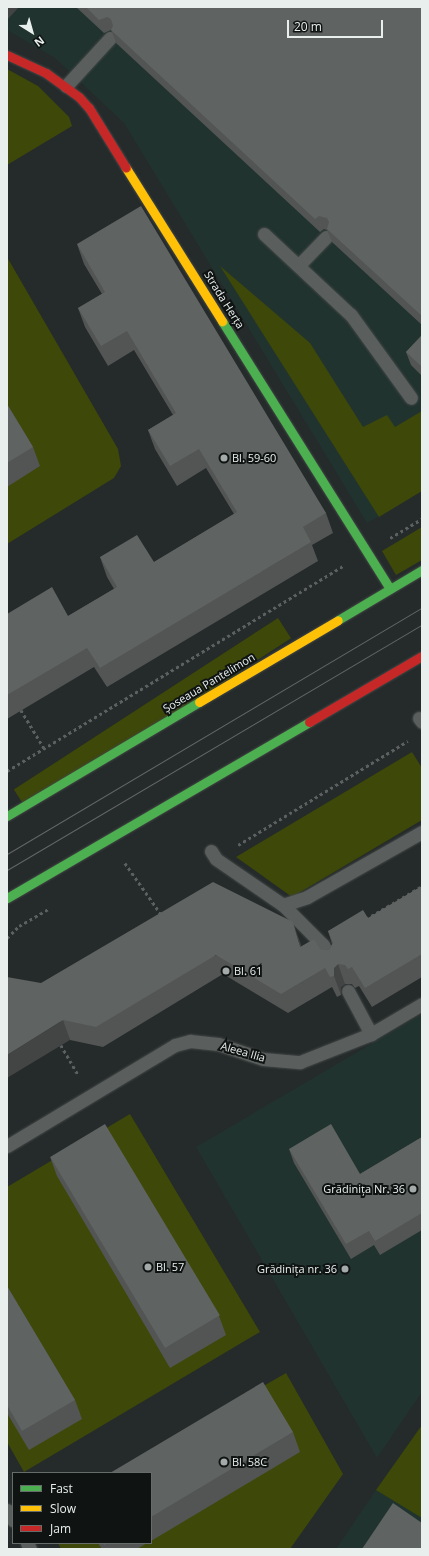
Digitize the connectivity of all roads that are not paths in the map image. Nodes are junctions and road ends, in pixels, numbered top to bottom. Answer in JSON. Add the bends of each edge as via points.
{"nodes":[{"id":1,"x":110,"y":38,"type":"edge"},
{"id":2,"x":7,"y":55,"type":"edge"},
{"id":3,"x":66,"y":86,"type":"junction"},
{"id":4,"x":264,"y":234,"type":"dead end"},
{"id":5,"x":326,"y":237,"type":"edge"},
{"id":6,"x":300,"y":265,"type":"junction"},
{"id":7,"x":411,"y":398,"type":"dead end"},
{"id":8,"x":422,"y":570,"type":"edge"},
{"id":9,"x":390,"y":589,"type":"junction"},
{"id":10,"x":422,"y":656,"type":"edge"},
{"id":11,"x":7,"y":816,"type":"edge"},
{"id":12,"x":422,"y":832,"type":"edge"},
{"id":13,"x":213,"y":855,"type":"road end"},
{"id":14,"x":7,"y":898,"type":"edge"},
{"id":15,"x":283,"y":906,"type":"junction"},
{"id":16,"x":332,"y":962,"type":"edge"},
{"id":17,"x":348,"y":991,"type":"edge"},
{"id":18,"x":422,"y":1004,"type":"edge"},
{"id":19,"x":371,"y":1034,"type":"junction"},
{"id":20,"x":7,"y":1146,"type":"edge"}],
"edges":[{"from":1,"to":3,"type":"lane"},
{"from":2,"to":3,"type":"main road","name":"Strada Herța","via":[[27,62]]},
{"from":3,"to":9,"type":"main road","name":"Strada Herța","via":[[79,97],[99,123]]},
{"from":4,"to":6,"type":"lane"},
{"from":5,"to":6,"type":"lane"},
{"from":6,"to":7,"type":"lane","via":[[351,315]]},
{"from":8,"to":9,"type":"main road","name":"Șoseaua Pantelimon"},
{"from":9,"to":11,"type":"main road","name":"Șoseaua Pantelimon"},
{"from":10,"to":14,"type":"main road"},
{"from":12,"to":15,"type":"lane","via":[[307,897]]},
{"from":13,"to":15,"type":"lane"},
{"from":15,"to":16,"type":"lane","via":[[323,945]]},
{"from":17,"to":19,"type":"lane"},
{"from":18,"to":19,"type":"lane","name":"Aleea Ilia"},
{"from":19,"to":20,"type":"lane","name":"Aleea Ilia","via":[[300,1062],[263,1059],[218,1044],[190,1042],[175,1046]]}]}
